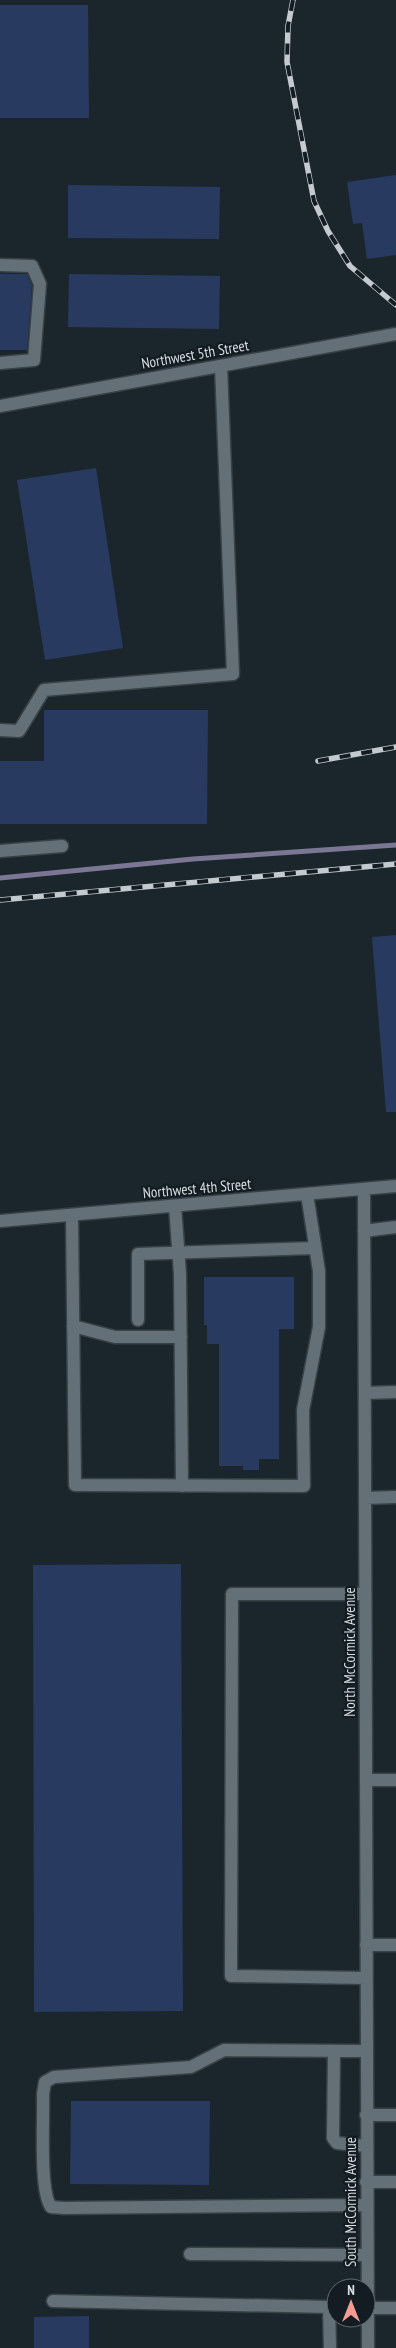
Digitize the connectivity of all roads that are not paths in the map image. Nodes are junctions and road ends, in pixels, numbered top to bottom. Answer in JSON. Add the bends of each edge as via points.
{"nodes":[{"id":1,"x":0,"y":265,"type":"edge"},
{"id":2,"x":396,"y":334,"type":"edge"},
{"id":3,"x":0,"y":363,"type":"edge"},
{"id":4,"x":221,"y":366,"type":"junction"},
{"id":5,"x":0,"y":406,"type":"edge"},
{"id":6,"x":0,"y":730,"type":"edge"},
{"id":7,"x":62,"y":846,"type":"dead end"},
{"id":8,"x":0,"y":851,"type":"edge"},
{"id":9,"x":396,"y":1186,"type":"edge"},
{"id":10,"x":364,"y":1188,"type":"junction"},
{"id":11,"x":308,"y":1194,"type":"junction"},
{"id":12,"x":175,"y":1206,"type":"junction"},
{"id":13,"x":72,"y":1216,"type":"junction"},
{"id":14,"x":0,"y":1221,"type":"edge"},
{"id":15,"x":396,"y":1227,"type":"edge"},
{"id":16,"x":364,"y":1231,"type":"junction"},
{"id":17,"x":316,"y":1248,"type":"junction"},
{"id":18,"x":179,"y":1251,"type":"junction"},
{"id":19,"x":138,"y":1320,"type":"dead end"},
{"id":20,"x":73,"y":1326,"type":"junction"},
{"id":21,"x":181,"y":1337,"type":"junction"},
{"id":22,"x":365,"y":1392,"type":"junction"},
{"id":23,"x":396,"y":1392,"type":"edge"},
{"id":24,"x":182,"y":1486,"type":"junction"},
{"id":25,"x":396,"y":1497,"type":"edge"},
{"id":26,"x":365,"y":1498,"type":"junction"},
{"id":27,"x":365,"y":1594,"type":"junction"},
{"id":28,"x":366,"y":1780,"type":"junction"},
{"id":29,"x":396,"y":1780,"type":"edge"},
{"id":30,"x":396,"y":1944,"type":"edge"},
{"id":31,"x":366,"y":1945,"type":"junction"},
{"id":32,"x":366,"y":1978,"type":"junction"},
{"id":33,"x":334,"y":2051,"type":"junction"},
{"id":34,"x":366,"y":2051,"type":"junction"},
{"id":35,"x":366,"y":2115,"type":"junction"},
{"id":36,"x":396,"y":2115,"type":"edge"},
{"id":37,"x":366,"y":2146,"type":"junction"},
{"id":38,"x":366,"y":2182,"type":"junction"},
{"id":39,"x":396,"y":2182,"type":"edge"},
{"id":40,"x":366,"y":2205,"type":"junction"},
{"id":41,"x":190,"y":2254,"type":"dead end"},
{"id":42,"x":367,"y":2256,"type":"junction"},
{"id":43,"x":367,"y":2278,"type":"edge"},
{"id":44,"x":53,"y":2301,"type":"dead end"},
{"id":45,"x":326,"y":2307,"type":"edge"},
{"id":46,"x":376,"y":2308,"type":"edge"},
{"id":47,"x":396,"y":2308,"type":"edge"},
{"id":48,"x":331,"y":2328,"type":"edge"},
{"id":49,"x":368,"y":2328,"type":"edge"},
{"id":50,"x":330,"y":2348,"type":"edge"},
{"id":51,"x":368,"y":2348,"type":"edge"}],
"edges":[{"from":1,"to":3,"type":"street","via":[[32,266],[40,284],[34,360]]},
{"from":2,"to":4,"type":"street","name":"Northwest 5th Street"},
{"from":4,"to":5,"type":"street","name":"Northwest 5th Street"},
{"from":4,"to":6,"type":"street","via":[[233,674],[44,690],[19,731]]},
{"from":7,"to":8,"type":"street"},
{"from":9,"to":10,"type":"street","name":"Northwest 4th Street"},
{"from":10,"to":11,"type":"street","name":"Northwest 4th Street"},
{"from":10,"to":16,"type":"street","name":"North McCormick Avenue"},
{"from":11,"to":12,"type":"street","name":"Northwest 4th Street"},
{"from":11,"to":17,"type":"street"},
{"from":12,"to":13,"type":"street","name":"Northwest 4th Street"},
{"from":12,"to":18,"type":"street"},
{"from":13,"to":14,"type":"street","name":"Northwest 4th Street"},
{"from":13,"to":20,"type":"street"},
{"from":15,"to":16,"type":"street"},
{"from":16,"to":22,"type":"street","name":"North McCormick Avenue"},
{"from":17,"to":18,"type":"street"},
{"from":17,"to":24,"type":"street","via":[[319,1327],[303,1410],[304,1486]]},
{"from":18,"to":19,"type":"street","via":[[138,1254]]},
{"from":18,"to":21,"type":"street"},
{"from":20,"to":21,"type":"street","via":[[114,1337]]},
{"from":20,"to":24,"type":"street","via":[[75,1485]]},
{"from":21,"to":24,"type":"street"},
{"from":22,"to":23,"type":"street"},
{"from":22,"to":26,"type":"street","name":"North McCormick Avenue"},
{"from":25,"to":26,"type":"street"},
{"from":26,"to":27,"type":"street","name":"North McCormick Avenue"},
{"from":27,"to":28,"type":"street","name":"North McCormick Avenue"},
{"from":27,"to":32,"type":"street","via":[[232,1594],[231,1976]]},
{"from":28,"to":29,"type":"street"},
{"from":28,"to":31,"type":"street","name":"North McCormick Avenue"},
{"from":30,"to":31,"type":"street"},
{"from":31,"to":32,"type":"street","name":"North McCormick Avenue"},
{"from":32,"to":34,"type":"street","name":"North McCormick Avenue"},
{"from":33,"to":34,"type":"street"},
{"from":33,"to":37,"type":"street","via":[[333,2138],[337,2143]]},
{"from":33,"to":40,"type":"street","via":[[224,2050],[191,2067],[54,2077],[46,2082],[44,2094],[46,2199],[51,2207],[64,2208]]},
{"from":34,"to":35,"type":"street","name":"North McCormick Avenue"},
{"from":35,"to":36,"type":"street"},
{"from":35,"to":37,"type":"street","name":"South McCormick Avenue"},
{"from":37,"to":38,"type":"street","name":"South McCormick Avenue"},
{"from":38,"to":39,"type":"street"},
{"from":38,"to":40,"type":"street","name":"South McCormick Avenue"},
{"from":40,"to":42,"type":"street","name":"South McCormick Avenue"},
{"from":41,"to":42,"type":"street"},
{"from":42,"to":43,"type":"street","name":"South McCormick Avenue"},
{"from":44,"to":45,"type":"street"},
{"from":46,"to":47,"type":"street"},
{"from":48,"to":50,"type":"street"},
{"from":49,"to":51,"type":"street","name":"South McCormick Avenue"}]}
